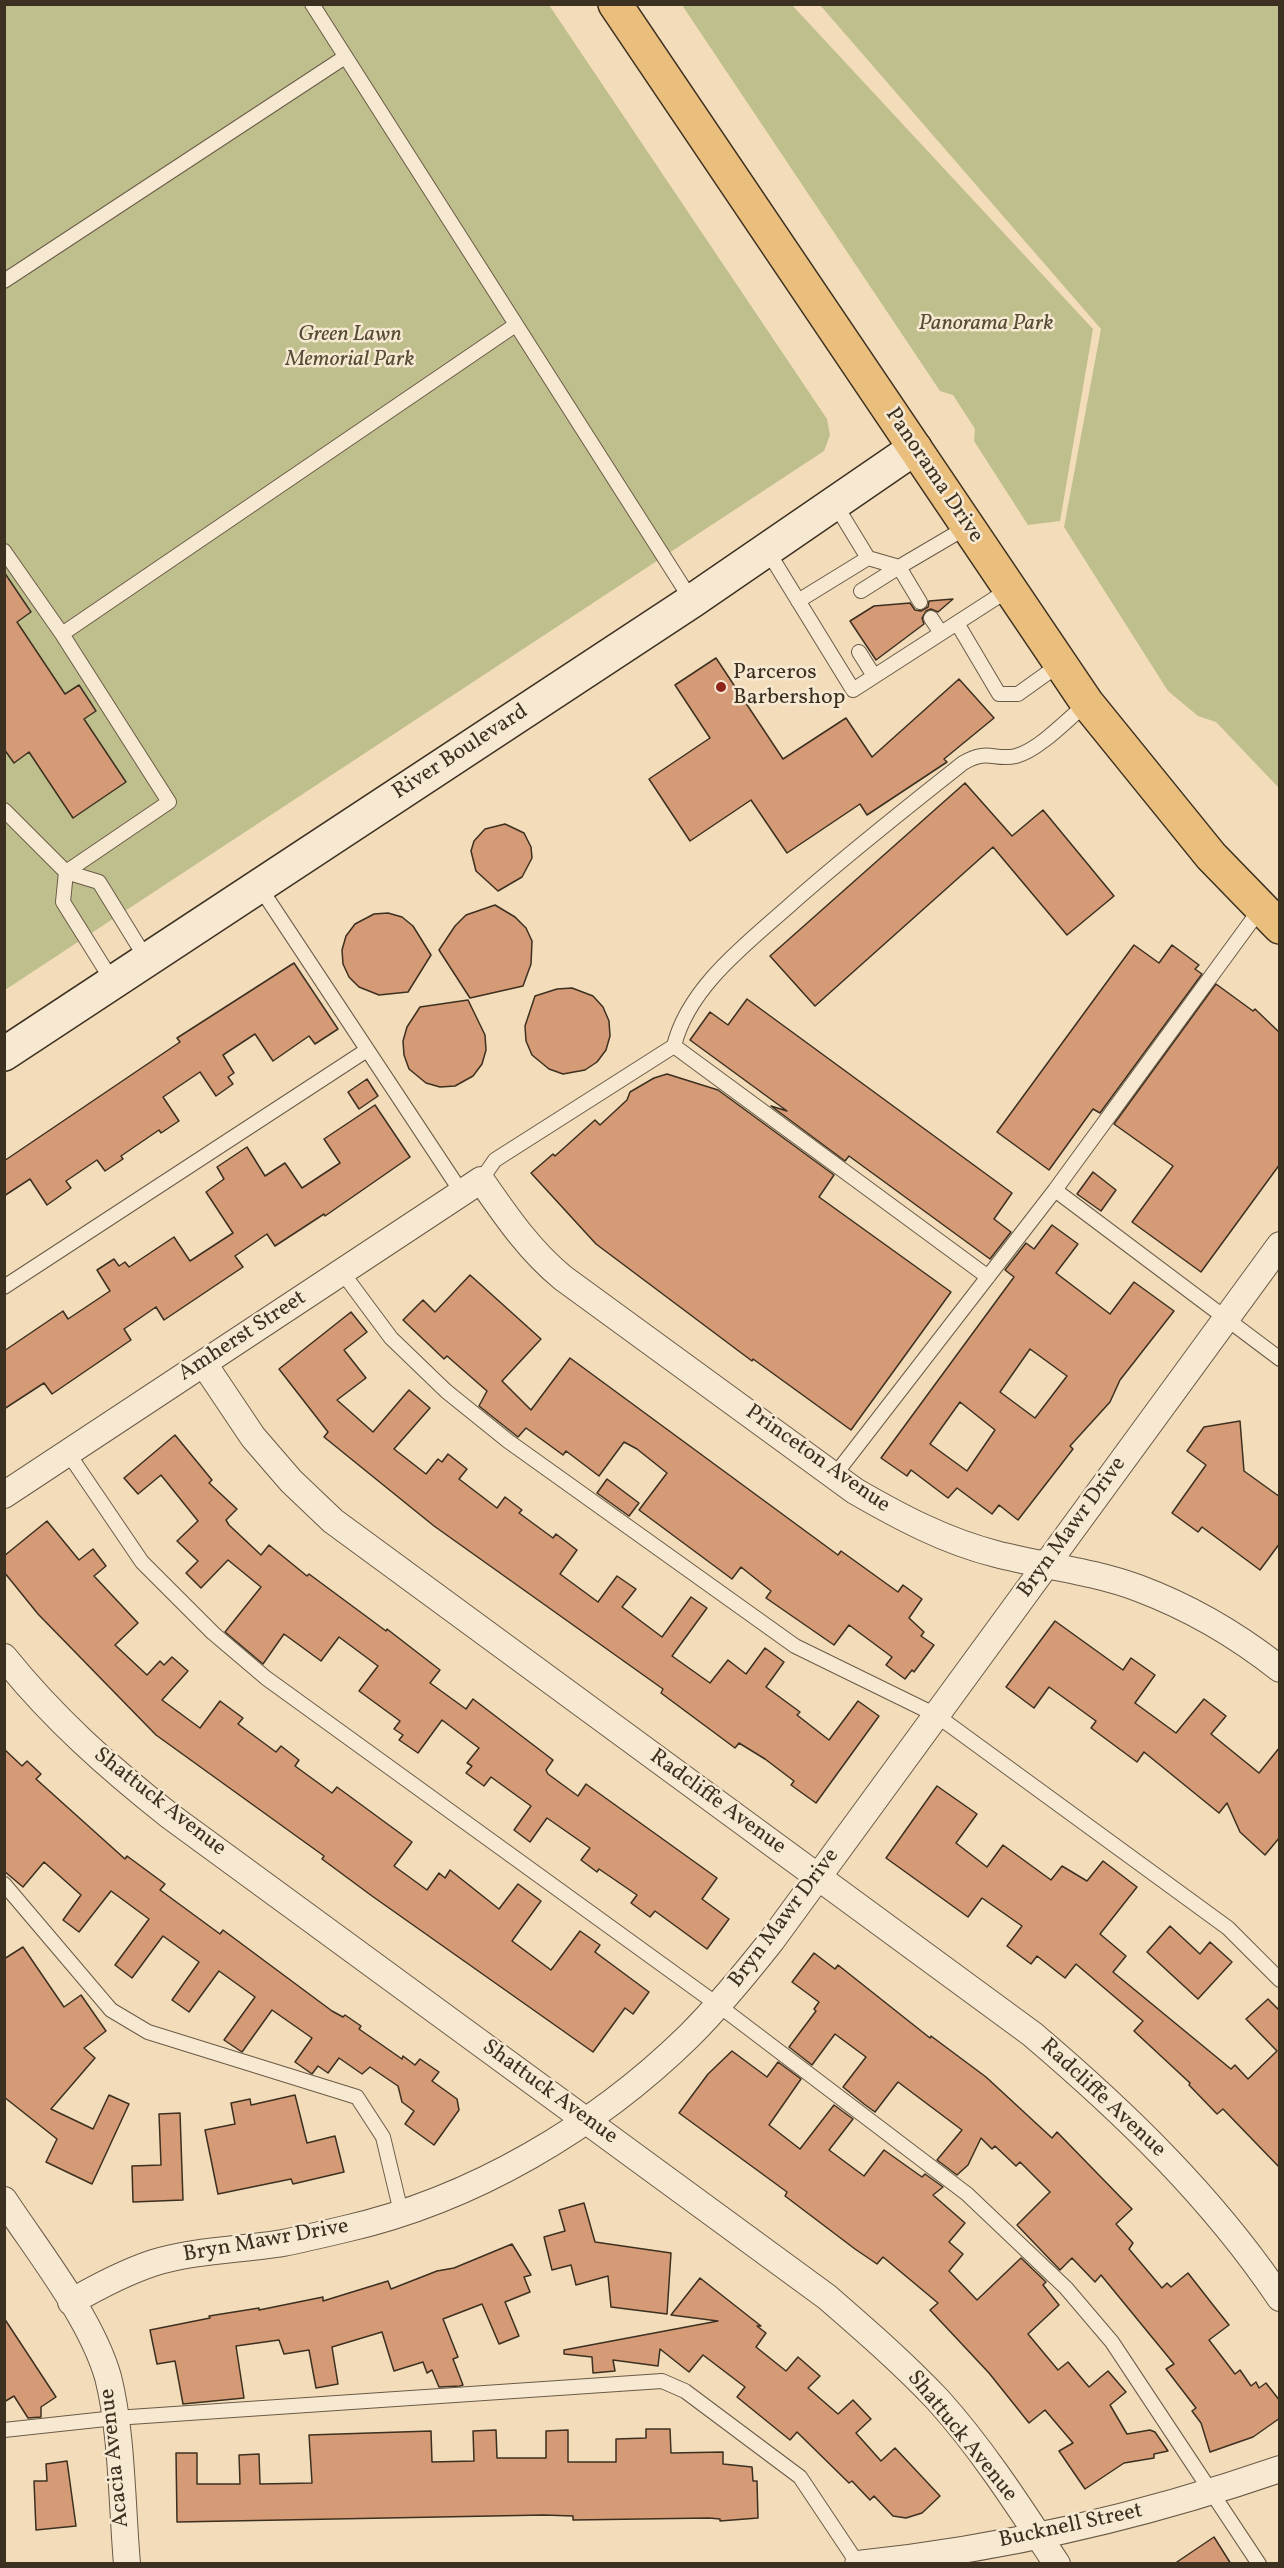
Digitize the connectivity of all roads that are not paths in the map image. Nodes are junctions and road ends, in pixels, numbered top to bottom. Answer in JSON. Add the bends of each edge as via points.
{"nodes":[{"id":1,"x":312,"y":4,"type":"edge"},
{"id":2,"x":615,"y":4,"type":"edge"},
{"id":3,"x":345,"y":57,"type":"junction"},
{"id":4,"x":4,"y":281,"type":"edge"},
{"id":5,"x":514,"y":326,"type":"junction"},
{"id":6,"x":915,"y":448,"type":"junction"},
{"id":7,"x":834,"y":504,"type":"junction"},
{"id":8,"x":967,"y":527,"type":"junction"},
{"id":9,"x":766,"y":550,"type":"junction"},
{"id":10,"x":4,"y":551,"type":"edge"},
{"id":11,"x":868,"y":558,"type":"junction"},
{"id":12,"x":899,"y":567,"type":"junction"},
{"id":13,"x":1008,"y":590,"type":"junction"},
{"id":14,"x":861,"y":591,"type":"dead end"},
{"id":15,"x":692,"y":601,"type":"junction"},
{"id":16,"x":798,"y":601,"type":"junction"},
{"id":17,"x":920,"y":602,"type":"dead end"},
{"id":18,"x":931,"y":618,"type":"dead end"},
{"id":19,"x":957,"y":623,"type":"junction"},
{"id":20,"x":941,"y":633,"type":"junction"},
{"id":21,"x":62,"y":634,"type":"junction"},
{"id":22,"x":859,"y":652,"type":"dead end"},
{"id":23,"x":1060,"y":664,"type":"junction"},
{"id":24,"x":874,"y":676,"type":"junction"},
{"id":25,"x":1087,"y":703,"type":"junction"},
{"id":26,"x":4,"y":810,"type":"edge"},
{"id":27,"x":66,"y":872,"type":"junction"},
{"id":28,"x":259,"y":886,"type":"junction"},
{"id":29,"x":1270,"y":917,"type":"edge"},
{"id":30,"x":147,"y":960,"type":"junction"},
{"id":31,"x":113,"y":982,"type":"junction"},
{"id":32,"x":674,"y":1046,"type":"junction"},
{"id":33,"x":367,"y":1050,"type":"junction"},
{"id":34,"x":4,"y":1054,"type":"edge"},
{"id":35,"x":472,"y":1187,"type":"junction"},
{"id":36,"x":1055,"y":1190,"type":"junction"},
{"id":37,"x":1280,"y":1245,"type":"edge"},
{"id":38,"x":342,"y":1272,"type":"junction"},
{"id":39,"x":988,"y":1277,"type":"junction"},
{"id":40,"x":4,"y":1287,"type":"edge"},
{"id":41,"x":1226,"y":1319,"type":"junction"},
{"id":42,"x":1280,"y":1359,"type":"edge"},
{"id":43,"x":204,"y":1364,"type":"junction"},
{"id":44,"x":68,"y":1453,"type":"junction"},
{"id":45,"x":834,"y":1476,"type":"junction"},
{"id":46,"x":4,"y":1495,"type":"edge"},
{"id":47,"x":1047,"y":1564,"type":"junction"},
{"id":48,"x":4,"y":1657,"type":"edge"},
{"id":49,"x":1280,"y":1669,"type":"edge"},
{"id":50,"x":936,"y":1715,"type":"junction"},
{"id":51,"x":818,"y":1877,"type":"junction"},
{"id":52,"x":4,"y":1884,"type":"edge"},
{"id":53,"x":1280,"y":1980,"type":"edge"},
{"id":54,"x":718,"y":2005,"type":"junction"},
{"id":55,"x":586,"y":2120,"type":"junction"},
{"id":56,"x":4,"y":2200,"type":"edge"},
{"id":57,"x":401,"y":2212,"type":"junction"},
{"id":58,"x":1280,"y":2298,"type":"edge"},
{"id":59,"x":71,"y":2302,"type":"junction"},
{"id":60,"x":115,"y":2418,"type":"junction"},
{"id":61,"x":4,"y":2430,"type":"edge"},
{"id":62,"x":1280,"y":2469,"type":"edge"},
{"id":63,"x":1212,"y":2492,"type":"junction"},
{"id":64,"x":1038,"y":2536,"type":"junction"},
{"id":65,"x":127,"y":2564,"type":"edge"},
{"id":66,"x":858,"y":2564,"type":"edge"},
{"id":67,"x":1057,"y":2564,"type":"edge"},
{"id":68,"x":1259,"y":2564,"type":"edge"}],
"edges":[{"from":1,"to":3,"type":"lane"},
{"from":2,"to":6,"type":"main road","name":"Panorama Drive"},
{"from":3,"to":4,"type":"lane"},
{"from":3,"to":5,"type":"lane"},
{"from":5,"to":15,"type":"lane"},
{"from":5,"to":21,"type":"lane"},
{"from":6,"to":7,"type":"main road","name":"River Boulevard"},
{"from":6,"to":8,"type":"main road","name":"Panorama Drive"},
{"from":7,"to":9,"type":"main road","name":"River Boulevard"},
{"from":7,"to":11,"type":"lane"},
{"from":8,"to":12,"type":"lane"},
{"from":8,"to":13,"type":"main road","name":"Panorama Drive"},
{"from":9,"to":15,"type":"main road","name":"River Boulevard"},
{"from":9,"to":16,"type":"lane"},
{"from":10,"to":21,"type":"lane"},
{"from":11,"to":12,"type":"lane"},
{"from":11,"to":16,"type":"lane","via":[[823,593]]},
{"from":12,"to":14,"type":"lane"},
{"from":12,"to":17,"type":"lane"},
{"from":13,"to":19,"type":"lane"},
{"from":13,"to":23,"type":"main road","name":"Panorama Drive"},
{"from":15,"to":28,"type":"main road","name":"River Boulevard"},
{"from":16,"to":24,"type":"lane","via":[[853,690]]},
{"from":18,"to":20,"type":"lane"},
{"from":19,"to":20,"type":"lane"},
{"from":19,"to":23,"type":"lane","via":[[999,694],[1018,694]]},
{"from":20,"to":24,"type":"lane"},
{"from":21,"to":27,"type":"lane","via":[[169,802]]},
{"from":22,"to":24,"type":"lane"},
{"from":23,"to":25,"type":"main road","name":"Panorama Drive"},
{"from":25,"to":29,"type":"main road","name":"Panorama Drive","via":[[1211,856]]},
{"from":25,"to":32,"type":"lane","via":[[1026,752],[1009,758],[975,756],[963,763],[828,871],[740,950],[710,983],[679,1026]]},
{"from":26,"to":27,"type":"lane"},
{"from":27,"to":30,"type":"lane","via":[[99,882]]},
{"from":27,"to":31,"type":"lane","via":[[63,902]]},
{"from":28,"to":30,"type":"main road","name":"River Boulevard"},
{"from":28,"to":33,"type":"lane"},
{"from":29,"to":36,"type":"lane"},
{"from":30,"to":31,"type":"main road","name":"River Boulevard"},
{"from":31,"to":34,"type":"main road","name":"River Boulevard"},
{"from":32,"to":35,"type":"lane","via":[[495,1160]]},
{"from":32,"to":39,"type":"lane"},
{"from":33,"to":35,"type":"lane"},
{"from":33,"to":40,"type":"lane"},
{"from":35,"to":38,"type":"street","name":"Amherst Street"},
{"from":35,"to":45,"type":"street","name":"Princeton Avenue","via":[[541,1260]]},
{"from":36,"to":39,"type":"lane"},
{"from":36,"to":41,"type":"lane"},
{"from":37,"to":41,"type":"street","name":"Bryn Mawr Drive"},
{"from":38,"to":43,"type":"street","name":"Amherst Street"},
{"from":38,"to":50,"type":"lane","via":[[391,1338],[446,1391],[508,1441],[795,1646]]},
{"from":39,"to":45,"type":"lane"},
{"from":41,"to":42,"type":"lane"},
{"from":41,"to":47,"type":"street","name":"Bryn Mawr Drive"},
{"from":43,"to":44,"type":"street","name":"Amherst Street"},
{"from":43,"to":51,"type":"street","name":"Radcliffe Avenue","via":[[253,1437],[333,1521]]},
{"from":44,"to":46,"type":"street","name":"Amherst Street"},
{"from":44,"to":54,"type":"lane","via":[[142,1562],[257,1670]]},
{"from":45,"to":47,"type":"street","name":"Princeton Avenue","via":[[899,1516],[938,1534],[995,1554]]},
{"from":47,"to":49,"type":"street","name":"Princeton Avenue","via":[[1127,1585],[1185,1608]]},
{"from":47,"to":50,"type":"street","name":"Bryn Mawr Drive"},
{"from":48,"to":55,"type":"street","name":"Shattuck Avenue","via":[[71,1732],[126,1781]]},
{"from":50,"to":51,"type":"street","name":"Bryn Mawr Drive"},
{"from":50,"to":53,"type":"lane","via":[[1228,1928]]},
{"from":51,"to":54,"type":"street","name":"Bryn Mawr Drive"},
{"from":51,"to":58,"type":"street","name":"Radcliffe Avenue","via":[[1032,2034],[1097,2089],[1158,2148],[1214,2211]]},
{"from":52,"to":57,"type":"lane","via":[[111,2010],[148,2032],[357,2097],[383,2137]]},
{"from":54,"to":55,"type":"street","name":"Bryn Mawr Drive","via":[[648,2073]]},
{"from":54,"to":63,"type":"lane","via":[[967,2194],[1066,2288],[1112,2342]]},
{"from":55,"to":57,"type":"street","name":"Bryn Mawr Drive","via":[[474,2184]]},
{"from":55,"to":64,"type":"street","name":"Shattuck Avenue","via":[[827,2296],[885,2346],[987,2461]]},
{"from":56,"to":59,"type":"street","name":"Acacia Avenue"},
{"from":57,"to":59,"type":"street","name":"Bryn Mawr Drive","via":[[283,2243],[154,2263],[113,2278]]},
{"from":59,"to":60,"type":"street","name":"Acacia Avenue","via":[[93,2337],[108,2377]]},
{"from":60,"to":61,"type":"lane"},
{"from":60,"to":65,"type":"street","name":"Acacia Avenue"},
{"from":60,"to":66,"type":"lane","via":[[662,2381],[685,2391],[800,2477]]},
{"from":62,"to":63,"type":"street","name":"Bucknell Street"},
{"from":63,"to":64,"type":"street","name":"Bucknell Street"},
{"from":63,"to":68,"type":"lane"},
{"from":64,"to":66,"type":"street","name":"Bucknell Street"},
{"from":64,"to":67,"type":"street","name":"Shattuck Avenue"}]}
